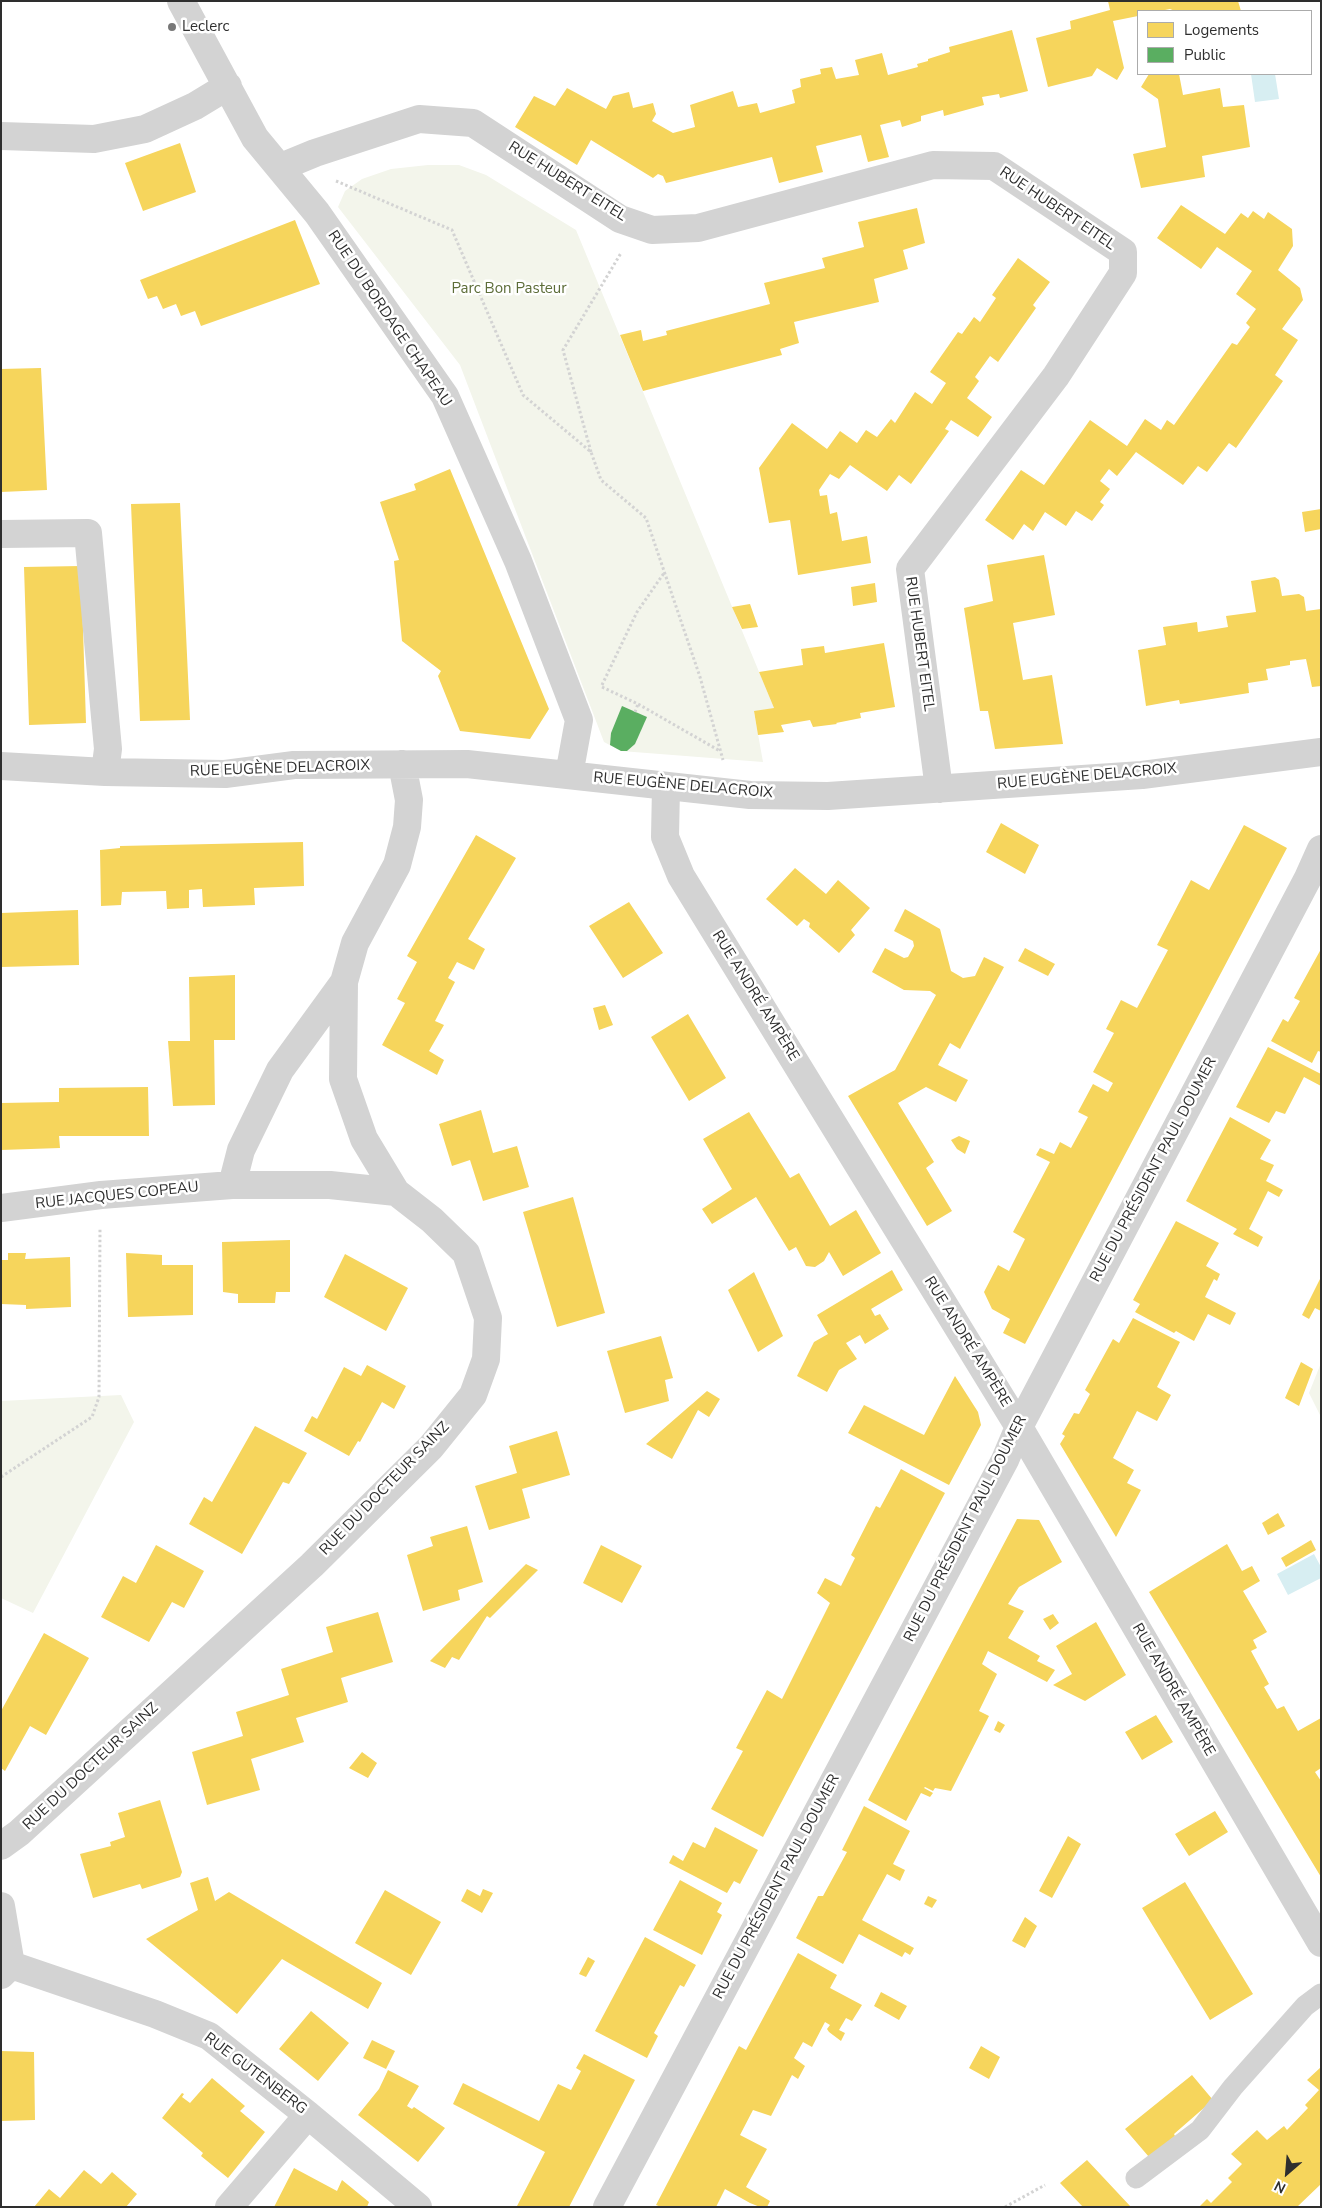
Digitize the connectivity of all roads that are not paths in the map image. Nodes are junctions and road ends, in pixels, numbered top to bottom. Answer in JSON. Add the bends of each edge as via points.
{"nodes":[{"id":1,"x":181,"y":1,"type":"edge"},
{"id":2,"x":228,"y":86,"type":"junction"},
{"id":3,"x":1,"y":136,"type":"edge"},
{"id":4,"x":286,"y":164,"type":"junction"},
{"id":5,"x":1,"y":534,"type":"edge"},
{"id":6,"x":1321,"y":752,"type":"edge"},
{"id":7,"x":402,"y":764,"type":"junction"},
{"id":8,"x":1,"y":766,"type":"edge"},
{"id":9,"x":105,"y":772,"type":"junction"},
{"id":10,"x":569,"y":775,"type":"junction"},
{"id":11,"x":666,"y":787,"type":"junction"},
{"id":12,"x":939,"y":789,"type":"junction"},
{"id":13,"x":1321,"y":849,"type":"edge"},
{"id":14,"x":344,"y":982,"type":"junction"},
{"id":15,"x":232,"y":1185,"type":"junction"},
{"id":16,"x":396,"y":1192,"type":"junction"},
{"id":17,"x":1,"y":1208,"type":"edge"},
{"id":18,"x":1019,"y":1427,"type":"junction"},
{"id":19,"x":1,"y":1846,"type":"edge"},
{"id":20,"x":1,"y":1906,"type":"edge"},
{"id":21,"x":1321,"y":1943,"type":"edge"},
{"id":22,"x":6,"y":1970,"type":"edge"},
{"id":23,"x":1321,"y":1994,"type":"edge"},
{"id":24,"x":308,"y":2115,"type":"junction"},
{"id":25,"x":1136,"y":2178,"type":"dead end"},
{"id":26,"x":229,"y":2207,"type":"edge"},
{"id":27,"x":418,"y":2207,"type":"edge"},
{"id":28,"x":607,"y":2207,"type":"edge"}],
"edges":[{"from":1,"to":2,"type":"street","name":"RUE DU BORDAGE CHAPEAU"},
{"from":2,"to":3,"type":"street","via":[[195,106],[145,129],[94,138]]},
{"from":2,"to":4,"type":"street","name":"RUE DU BORDAGE CHAPEAU","via":[[255,138]]},
{"from":4,"to":10,"type":"street","name":"RUE DU BORDAGE CHAPEAU","via":[[445,396],[518,561],[579,720]]},
{"from":4,"to":12,"type":"street","name":"RUE HUBERT EITEL","via":[[419,119],[473,123],[620,218],[652,230],[698,228],[933,164],[994,166],[1123,252],[1123,273],[1056,376],[910,569]]},
{"from":5,"to":9,"type":"street","via":[[88,533],[108,750]]},
{"from":6,"to":12,"type":"street","name":"RUE EUGÈNE DELACROIX","via":[[1142,774]]},
{"from":7,"to":9,"type":"street","name":"RUE EUGÈNE DELACROIX","via":[[294,766],[225,774]]},
{"from":7,"to":10,"type":"street","name":"RUE EUGÈNE DELACROIX","via":[[466,764]]},
{"from":7,"to":14,"type":"street","name":"RUE DU DOCTEUR SAINZ","via":[[409,800],[407,827],[397,865],[355,943]]},
{"from":8,"to":9,"type":"street","name":"RUE EUGÈNE DELACROIX"},
{"from":10,"to":11,"type":"street","name":"RUE EUGÈNE DELACROIX"},
{"from":11,"to":12,"type":"street","name":"RUE EUGÈNE DELACROIX","via":[[750,796],[828,796]]},
{"from":11,"to":18,"type":"street","name":"RUE ANDRÉ AMPÈRE","via":[[665,837],[681,876]]},
{"from":13,"to":18,"type":"street","name":"RUE DU PRÉSIDENT PAUL DOUMER"},
{"from":14,"to":15,"type":"street","via":[[280,1070],[241,1150]]},
{"from":14,"to":16,"type":"street","name":"RUE DU DOCTEUR SAINZ","via":[[343,1079],[364,1139]]},
{"from":15,"to":16,"type":"street","name":"RUE JACQUES COPEAU","via":[[330,1186]]},
{"from":15,"to":17,"type":"street","name":"RUE JACQUES COPEAU","via":[[101,1195]]},
{"from":16,"to":19,"type":"street","name":"RUE DU DOCTEUR SAINZ","via":[[432,1220],[466,1253],[488,1318],[486,1359],[473,1395],[431,1447],[312,1565]]},
{"from":18,"to":21,"type":"street","name":"RUE ANDRÉ AMPÈRE"},
{"from":18,"to":28,"type":"street","name":"RUE DU PRÉSIDENT PAUL DOUMER","via":[[1000,1469]]},
{"from":20,"to":22,"type":"street"},
{"from":22,"to":24,"type":"street","name":"RUE GUTENBERG","via":[[155,2014],[209,2036]]},
{"from":23,"to":25,"type":"lane","via":[[1285,2028],[1200,2130]]},
{"from":24,"to":26,"type":"street"},
{"from":24,"to":27,"type":"street","name":"RUE GUTENBERG"}]}
